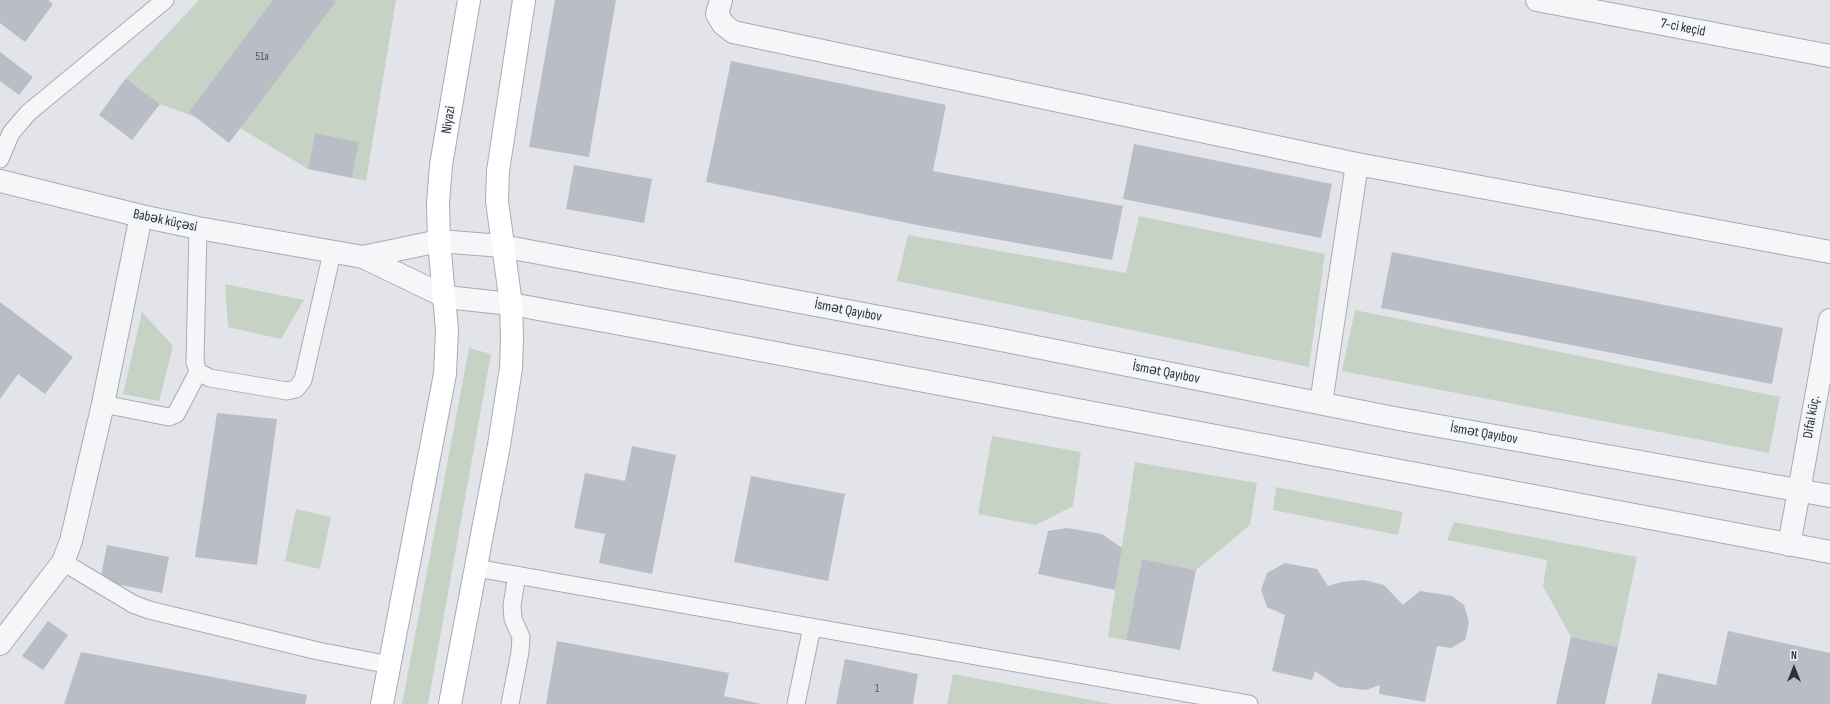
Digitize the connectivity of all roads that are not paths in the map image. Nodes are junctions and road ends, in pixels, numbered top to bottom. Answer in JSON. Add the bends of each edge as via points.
{"nodes":[{"id":1,"x":165,"y":0,"type":"edge"},
{"id":2,"x":468,"y":0,"type":"edge"},
{"id":3,"x":524,"y":0,"type":"edge"},
{"id":4,"x":1537,"y":0,"type":"edge"},
{"id":5,"x":719,"y":7,"type":"edge"},
{"id":6,"x":1830,"y":56,"type":"edge"},
{"id":7,"x":0,"y":159,"type":"edge"},
{"id":8,"x":1357,"y":164,"type":"junction"},
{"id":9,"x":0,"y":181,"type":"edge"},
{"id":10,"x":141,"y":216,"type":"junction"},
{"id":11,"x":198,"y":228,"type":"junction"},
{"id":12,"x":439,"y":241,"type":"junction"},
{"id":13,"x":502,"y":246,"type":"junction"},
{"id":14,"x":332,"y":252,"type":"junction"},
{"id":15,"x":1830,"y":252,"type":"edge"},
{"id":16,"x":363,"y":257,"type":"junction"},
{"id":17,"x":446,"y":297,"type":"junction"},
{"id":18,"x":511,"y":304,"type":"junction"},
{"id":19,"x":1830,"y":320,"type":"edge"},
{"id":20,"x":198,"y":372,"type":"junction"},
{"id":21,"x":1321,"y":403,"type":"junction"},
{"id":22,"x":103,"y":404,"type":"junction"},
{"id":23,"x":1799,"y":491,"type":"junction"},
{"id":24,"x":1830,"y":496,"type":"edge"},
{"id":25,"x":1789,"y":545,"type":"junction"},
{"id":26,"x":1830,"y":552,"type":"edge"},
{"id":27,"x":63,"y":562,"type":"junction"},
{"id":28,"x":476,"y":568,"type":"junction"},
{"id":29,"x":517,"y":575,"type":"junction"},
{"id":30,"x":812,"y":627,"type":"junction"},
{"id":31,"x":0,"y":644,"type":"edge"},
{"id":32,"x":390,"y":665,"type":"junction"},
{"id":33,"x":382,"y":704,"type":"edge"},
{"id":34,"x":450,"y":704,"type":"edge"},
{"id":35,"x":510,"y":704,"type":"edge"},
{"id":36,"x":796,"y":704,"type":"edge"},
{"id":37,"x":1249,"y":704,"type":"edge"}],
"edges":[{"from":1,"to":7,"type":"lane","via":[[28,113],[11,133]]},
{"from":2,"to":12,"type":"main road","name":"Niyazi","via":[[441,165]]},
{"from":3,"to":13,"type":"main road","via":[[498,171],[497,201]]},
{"from":4,"to":6,"type":"street","name":"7-ci keçid"},
{"from":5,"to":8,"type":"street","via":[[723,24],[733,32]]},
{"from":8,"to":15,"type":"street"},
{"from":8,"to":21,"type":"street"},
{"from":9,"to":10,"type":"street","name":"Babək küçəsi"},
{"from":10,"to":11,"type":"street","name":"Babək küçəsi"},
{"from":10,"to":22,"type":"street"},
{"from":11,"to":14,"type":"street","name":"Babək küçəsi"},
{"from":11,"to":20,"type":"lane","via":[[195,362]]},
{"from":12,"to":13,"type":"street","name":"İsmət Qayıbov"},
{"from":12,"to":16,"type":"street","name":"İsmət Qayıbov"},
{"from":12,"to":17,"type":"main road","name":"Niyazi"},
{"from":13,"to":18,"type":"main road"},
{"from":13,"to":21,"type":"street","name":"İsmət Qayıbov"},
{"from":14,"to":16,"type":"street","name":"Babək küçəsi"},
{"from":14,"to":20,"type":"lane","via":[[304,380],[296,389],[287,391],[210,378]]},
{"from":16,"to":17,"type":"street"},
{"from":17,"to":18,"type":"street"},
{"from":17,"to":32,"type":"main road","name":"Niyazi","via":[[448,330],[444,374]]},
{"from":18,"to":25,"type":"street"},
{"from":18,"to":28,"type":"main road","via":[[511,368]]},
{"from":19,"to":23,"type":"street","name":"Difai küç."},
{"from":20,"to":22,"type":"lane","via":[[176,414],[169,417]]},
{"from":21,"to":23,"type":"street","name":"İsmət Qayıbov"},
{"from":22,"to":27,"type":"street","via":[[78,514]]},
{"from":23,"to":24,"type":"street","name":"İsmət Qayıbov"},
{"from":23,"to":25,"type":"street","name":"Difai küç."},
{"from":25,"to":26,"type":"street"},
{"from":27,"to":31,"type":"street"},
{"from":27,"to":32,"type":"lane","via":[[133,604],[149,610],[318,651]]},
{"from":28,"to":29,"type":"lane"},
{"from":28,"to":34,"type":"main road"},
{"from":29,"to":30,"type":"lane"},
{"from":29,"to":35,"type":"lane","via":[[512,605],[513,619],[521,637]]},
{"from":30,"to":36,"type":"lane"},
{"from":30,"to":37,"type":"lane"},
{"from":32,"to":33,"type":"main road","name":"Niyazi"}]}
